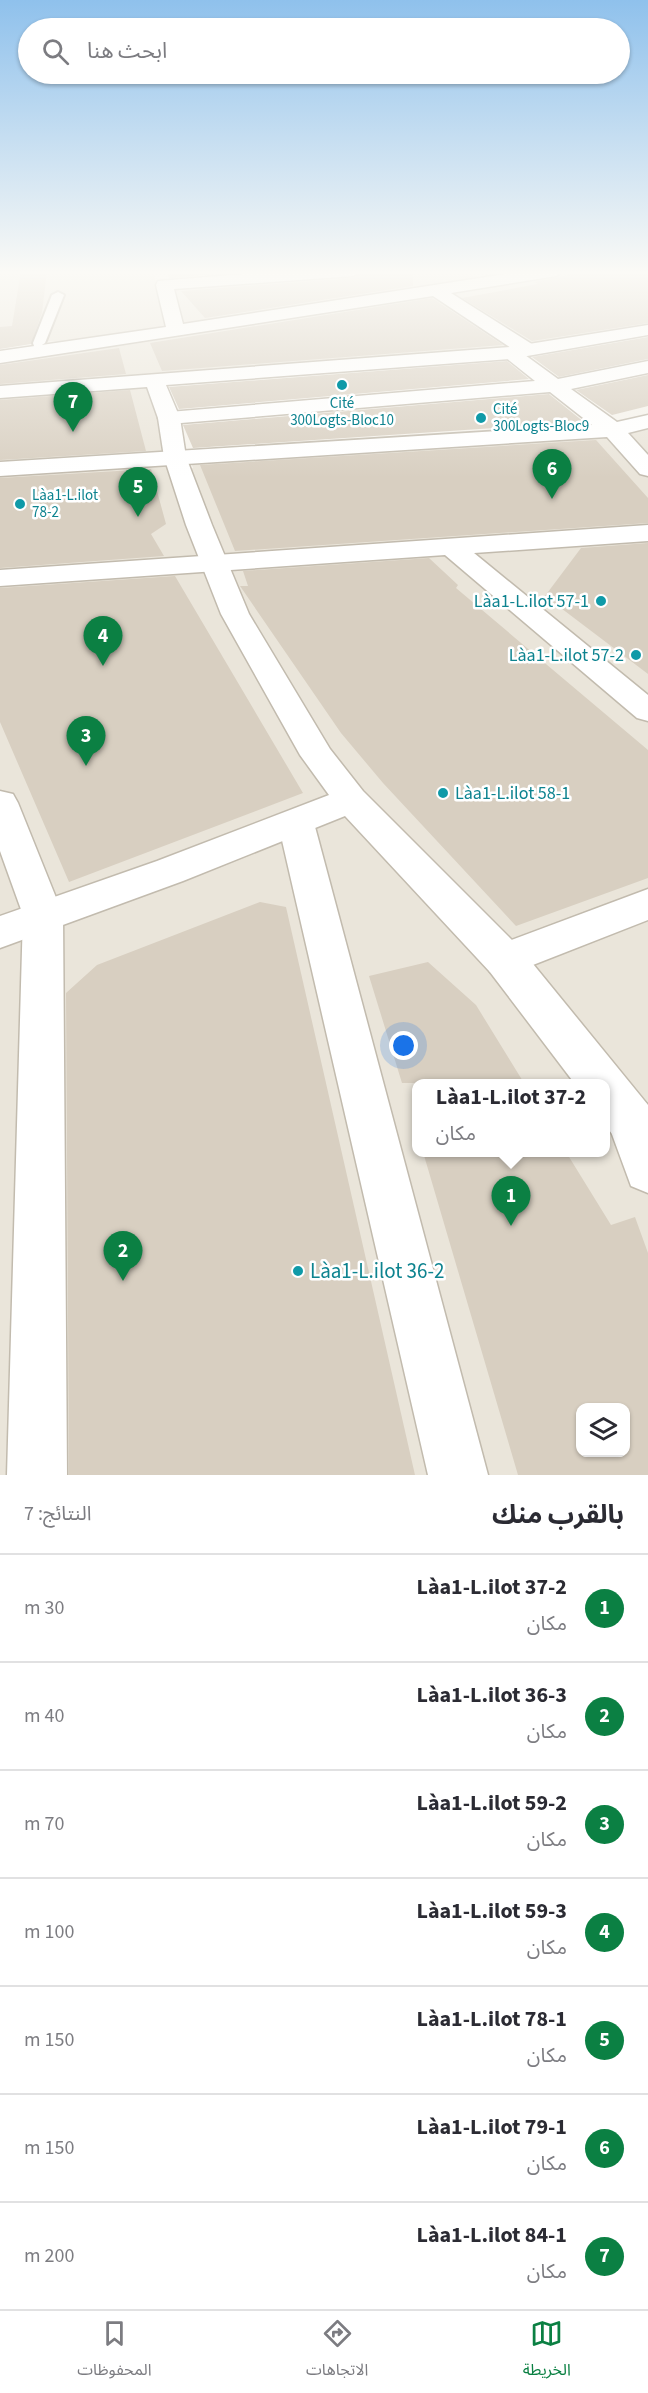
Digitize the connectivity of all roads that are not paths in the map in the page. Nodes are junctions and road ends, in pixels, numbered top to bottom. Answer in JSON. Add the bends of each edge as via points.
{"nodes":[{"id":1,"x":40,"y":340,"type":"edge"},
{"id":2,"x":119,"y":340,"type":"edge"},
{"id":3,"x":502,"y":340,"type":"edge"},
{"id":4,"x":590,"y":340,"type":"edge"},
{"id":5,"x":39,"y":343,"type":"junction"},
{"id":6,"x":98,"y":343,"type":"junction"},
{"id":7,"x":0,"y":345,"type":"edge"},
{"id":8,"x":519,"y":352,"type":"junction"},
{"id":9,"x":0,"y":357,"type":"edge"},
{"id":10,"x":648,"y":367,"type":"edge"},
{"id":11,"x":154,"y":380,"type":"junction"},
{"id":12,"x":554,"y":386,"type":"junction"},
{"id":13,"x":0,"y":392,"type":"edge"},
{"id":14,"x":169,"y":418,"type":"junction"},
{"id":15,"x":648,"y":421,"type":"edge"},
{"id":16,"x":613,"y":430,"type":"junction"},
{"id":17,"x":175,"y":457,"type":"junction"},
{"id":18,"x":648,"y":469,"type":"edge"},
{"id":19,"x":0,"y":470,"type":"edge"},
{"id":20,"x":648,"y":533,"type":"edge"},
{"id":21,"x":451,"y":547,"type":"junction"},
{"id":22,"x":216,"y":562,"type":"junction"},
{"id":23,"x":0,"y":578,"type":"edge"},
{"id":24,"x":648,"y":711,"type":"edge"},
{"id":25,"x":351,"y":800,"type":"junction"},
{"id":26,"x":0,"y":803,"type":"edge"},
{"id":27,"x":296,"y":823,"type":"junction"},
{"id":28,"x":648,"y":904,"type":"edge"},
{"id":29,"x":43,"y":915,"type":"junction"},
{"id":30,"x":0,"y":932,"type":"edge"},
{"id":31,"x":505,"y":960,"type":"junction"},
{"id":32,"x":600,"y":1079,"type":"edge"},
{"id":33,"x":610,"y":1092,"type":"edge"},
{"id":34,"x":621,"y":1106,"type":"edge"},
{"id":35,"x":648,"y":1170,"type":"edge"},
{"id":36,"x":37,"y":1475,"type":"edge"},
{"id":37,"x":458,"y":1475,"type":"edge"}],
"edges":[{"from":1,"to":5,"type":"lane"},
{"from":2,"to":6,"type":"street"},
{"from":3,"to":8,"type":"street"},
{"from":4,"to":8,"type":"street"},
{"from":5,"to":6,"type":"street"},
{"from":5,"to":7,"type":"street"},
{"from":6,"to":9,"type":"street"},
{"from":8,"to":11,"type":"street"},
{"from":8,"to":12,"type":"street"},
{"from":10,"to":12,"type":"street"},
{"from":11,"to":13,"type":"street"},
{"from":11,"to":14,"type":"street"},
{"from":12,"to":14,"type":"street"},
{"from":12,"to":16,"type":"street"},
{"from":14,"to":17,"type":"street"},
{"from":15,"to":16,"type":"street"},
{"from":16,"to":17,"type":"street"},
{"from":16,"to":18,"type":"street"},
{"from":17,"to":19,"type":"street"},
{"from":17,"to":22,"type":"street"},
{"from":20,"to":21,"type":"street"},
{"from":21,"to":22,"type":"street"},
{"from":21,"to":24,"type":"street"},
{"from":22,"to":23,"type":"street"},
{"from":22,"to":25,"type":"street","via":[[235,614],[316,755]]},
{"from":25,"to":27,"type":"street"},
{"from":25,"to":31,"type":"street"},
{"from":26,"to":29,"type":"street"},
{"from":27,"to":29,"type":"street"},
{"from":27,"to":37,"type":"street"},
{"from":28,"to":31,"type":"street"},
{"from":29,"to":30,"type":"street"},
{"from":29,"to":36,"type":"street"},
{"from":31,"to":32,"type":"street"},
{"from":33,"to":34,"type":"street"},
{"from":34,"to":35,"type":"street"}]}
